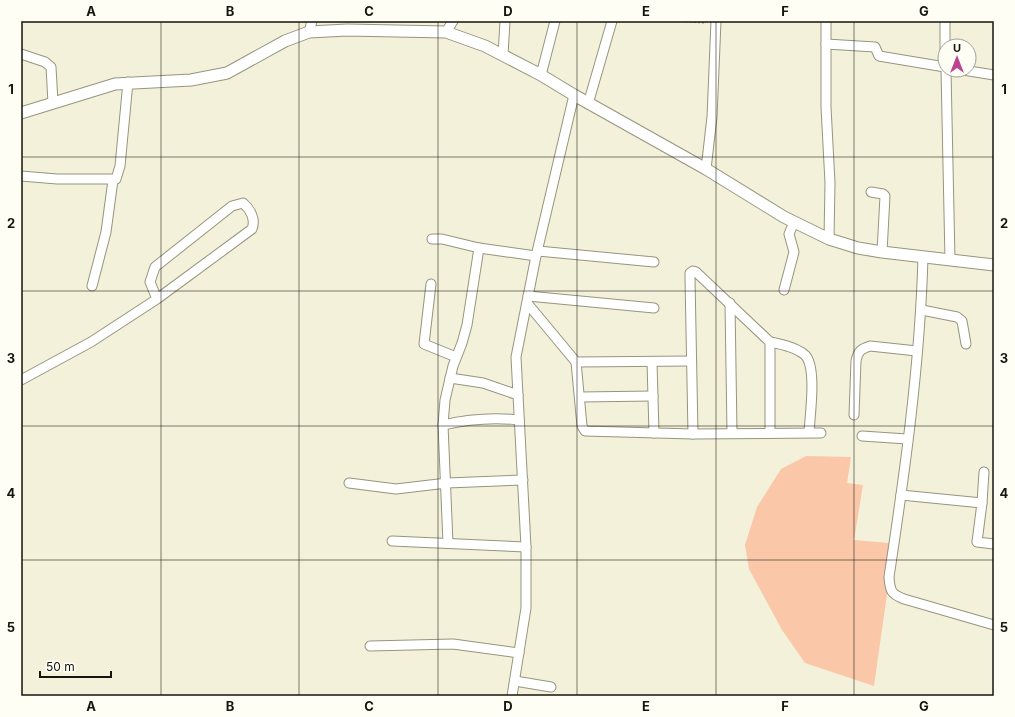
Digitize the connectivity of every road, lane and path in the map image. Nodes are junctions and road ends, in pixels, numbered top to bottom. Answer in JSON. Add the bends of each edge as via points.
{"nodes":[{"id":1,"x":312,"y":21,"type":"edge"},
{"id":2,"x":453,"y":21,"type":"edge"},
{"id":3,"x":505,"y":21,"type":"edge"},
{"id":4,"x":555,"y":21,"type":"edge"},
{"id":5,"x":612,"y":21,"type":"edge"},
{"id":6,"x":678,"y":21,"type":"edge"},
{"id":7,"x":826,"y":21,"type":"edge"},
{"id":8,"x":945,"y":21,"type":"edge"},
{"id":9,"x":716,"y":23,"type":"edge"},
{"id":10,"x":309,"y":32,"type":"junction"},
{"id":11,"x":446,"y":32,"type":"junction"},
{"id":12,"x":945,"y":38,"type":"edge"},
{"id":13,"x":826,"y":44,"type":"junction"},
{"id":14,"x":21,"y":54,"type":"edge"},
{"id":15,"x":503,"y":55,"type":"junction"},
{"id":16,"x":937,"y":67,"type":"edge"},
{"id":17,"x":977,"y":72,"type":"edge"},
{"id":18,"x":541,"y":75,"type":"junction"},
{"id":19,"x":994,"y":75,"type":"edge"},
{"id":20,"x":945,"y":78,"type":"edge"},
{"id":21,"x":128,"y":82,"type":"junction"},
{"id":22,"x":574,"y":95,"type":"junction"},
{"id":23,"x":53,"y":103,"type":"junction"},
{"id":24,"x":588,"y":104,"type":"junction"},
{"id":25,"x":21,"y":113,"type":"edge"},
{"id":26,"x":706,"y":169,"type":"junction"},
{"id":27,"x":21,"y":176,"type":"edge"},
{"id":28,"x":113,"y":180,"type":"junction"},
{"id":29,"x":871,"y":192,"type":"dead end"},
{"id":30,"x":794,"y":222,"type":"junction"},
{"id":31,"x":432,"y":239,"type":"dead end"},
{"id":32,"x":829,"y":239,"type":"junction"},
{"id":33,"x":478,"y":248,"type":"junction"},
{"id":34,"x":882,"y":252,"type":"junction"},
{"id":35,"x":537,"y":254,"type":"junction"},
{"id":36,"x":923,"y":257,"type":"junction"},
{"id":37,"x":950,"y":260,"type":"junction"},
{"id":38,"x":654,"y":262,"type":"dead end"},
{"id":39,"x":994,"y":265,"type":"edge"},
{"id":40,"x":431,"y":284,"type":"dead end"},
{"id":41,"x":92,"y":286,"type":"dead end"},
{"id":42,"x":784,"y":290,"type":"dead end"},
{"id":43,"x":157,"y":299,"type":"junction"},
{"id":44,"x":528,"y":300,"type":"junction"},
{"id":45,"x":730,"y":303,"type":"junction"},
{"id":46,"x":654,"y":308,"type":"dead end"},
{"id":47,"x":922,"y":310,"type":"junction"},
{"id":48,"x":770,"y":342,"type":"junction"},
{"id":49,"x":966,"y":344,"type":"dead end"},
{"id":50,"x":917,"y":350,"type":"junction"},
{"id":51,"x":456,"y":357,"type":"junction"},
{"id":52,"x":576,"y":362,"type":"junction"},
{"id":53,"x":652,"y":362,"type":"junction"},
{"id":54,"x":690,"y":362,"type":"junction"},
{"id":55,"x":450,"y":378,"type":"junction"},
{"id":56,"x":21,"y":380,"type":"edge"},
{"id":57,"x":518,"y":395,"type":"junction"},
{"id":58,"x":653,"y":396,"type":"junction"},
{"id":59,"x":580,"y":397,"type":"junction"},
{"id":60,"x":854,"y":415,"type":"dead end"},
{"id":61,"x":519,"y":420,"type":"junction"},
{"id":62,"x":443,"y":425,"type":"junction"},
{"id":63,"x":810,"y":432,"type":"junction"},
{"id":64,"x":654,"y":433,"type":"junction"},
{"id":65,"x":732,"y":433,"type":"junction"},
{"id":66,"x":770,"y":433,"type":"junction"},
{"id":67,"x":821,"y":433,"type":"dead end"},
{"id":68,"x":692,"y":434,"type":"junction"},
{"id":69,"x":862,"y":436,"type":"dead end"},
{"id":70,"x":907,"y":440,"type":"junction"},
{"id":71,"x":984,"y":472,"type":"dead end"},
{"id":72,"x":523,"y":480,"type":"junction"},
{"id":73,"x":349,"y":483,"type":"dead end"},
{"id":74,"x":447,"y":483,"type":"junction"},
{"id":75,"x":902,"y":495,"type":"junction"},
{"id":76,"x":982,"y":503,"type":"junction"},
{"id":77,"x":392,"y":541,"type":"dead end"},
{"id":78,"x":448,"y":543,"type":"junction"},
{"id":79,"x":994,"y":544,"type":"edge"},
{"id":80,"x":526,"y":546,"type":"junction"},
{"id":81,"x":994,"y":625,"type":"edge"},
{"id":82,"x":370,"y":646,"type":"dead end"},
{"id":83,"x":519,"y":653,"type":"junction"},
{"id":84,"x":515,"y":681,"type":"junction"},
{"id":85,"x":551,"y":687,"type":"dead end"},
{"id":86,"x":512,"y":696,"type":"edge"}],
"edges":[{"from":1,"to":10,"type":"street"},
{"from":2,"to":11,"type":"street"},
{"from":3,"to":15,"type":"street"},
{"from":4,"to":18,"type":"street"},
{"from":5,"to":24,"type":"street"},
{"from":6,"to":9,"type":"path"},
{"from":7,"to":13,"type":"street"},
{"from":8,"to":12,"type":"street"},
{"from":9,"to":26,"type":"street","via":[[712,117]]},
{"from":10,"to":11,"type":"street"},
{"from":10,"to":21,"type":"street","via":[[285,41],[227,73],[191,80]]},
{"from":11,"to":15,"type":"street"},
{"from":13,"to":16,"type":"street","via":[[875,47],[879,56]]},
{"from":13,"to":32,"type":"street"},
{"from":14,"to":23,"type":"street","via":[[51,67]]},
{"from":15,"to":18,"type":"street"},
{"from":17,"to":19,"type":"street"},
{"from":18,"to":22,"type":"street"},
{"from":20,"to":37,"type":"street"},
{"from":21,"to":23,"type":"street"},
{"from":21,"to":28,"type":"street","via":[[120,166],[118,177]]},
{"from":22,"to":24,"type":"street"},
{"from":22,"to":35,"type":"street"},
{"from":23,"to":25,"type":"street"},
{"from":24,"to":26,"type":"street"},
{"from":26,"to":30,"type":"street"},
{"from":27,"to":28,"type":"street"},
{"from":28,"to":41,"type":"street","via":[[106,232]]},
{"from":29,"to":34,"type":"street","via":[[885,196]]},
{"from":30,"to":32,"type":"street"},
{"from":30,"to":42,"type":"street","via":[[789,234],[794,252]]},
{"from":31,"to":33,"type":"street"},
{"from":32,"to":34,"type":"street"},
{"from":33,"to":35,"type":"street"},
{"from":33,"to":51,"type":"street","via":[[467,325]]},
{"from":34,"to":36,"type":"street"},
{"from":35,"to":38,"type":"street"},
{"from":35,"to":44,"type":"street"},
{"from":36,"to":37,"type":"street"},
{"from":36,"to":47,"type":"street"},
{"from":37,"to":39,"type":"street"},
{"from":40,"to":51,"type":"street","via":[[424,344]]},
{"from":43,"to":43,"type":"street","via":[[150,282],[155,267],[232,206],[243,204],[248,208],[254,221],[252,229]]},
{"from":43,"to":56,"type":"street","via":[[91,342]]},
{"from":44,"to":46,"type":"street"},
{"from":44,"to":52,"type":"street"},
{"from":44,"to":57,"type":"street","via":[[516,357]]},
{"from":45,"to":48,"type":"street"},
{"from":45,"to":54,"type":"street","via":[[696,272],[690,273]]},
{"from":45,"to":65,"type":"street"},
{"from":47,"to":49,"type":"street","via":[[962,320]]},
{"from":47,"to":50,"type":"street"},
{"from":48,"to":63,"type":"street","via":[[786,345],[804,355],[810,363]]},
{"from":48,"to":66,"type":"street"},
{"from":50,"to":60,"type":"street","via":[[870,346],[858,353]]},
{"from":50,"to":70,"type":"street"},
{"from":51,"to":55,"type":"street"},
{"from":52,"to":53,"type":"street"},
{"from":52,"to":59,"type":"street"},
{"from":53,"to":54,"type":"street"},
{"from":53,"to":58,"type":"street"},
{"from":54,"to":68,"type":"street"},
{"from":55,"to":57,"type":"street","via":[[483,382]]},
{"from":55,"to":62,"type":"street"},
{"from":57,"to":61,"type":"street"},
{"from":58,"to":59,"type":"street"},
{"from":58,"to":64,"type":"street"},
{"from":59,"to":64,"type":"street","via":[[582,426],[585,432]]},
{"from":61,"to":62,"type":"street","via":[[466,419]]},
{"from":61,"to":72,"type":"street"},
{"from":62,"to":74,"type":"street"},
{"from":63,"to":66,"type":"street"},
{"from":63,"to":67,"type":"street"},
{"from":64,"to":68,"type":"street"},
{"from":65,"to":66,"type":"street"},
{"from":65,"to":68,"type":"street"},
{"from":69,"to":70,"type":"street"},
{"from":70,"to":75,"type":"street"},
{"from":71,"to":76,"type":"street"},
{"from":72,"to":74,"type":"street"},
{"from":72,"to":80,"type":"street"},
{"from":73,"to":74,"type":"street","via":[[396,489]]},
{"from":74,"to":78,"type":"street"},
{"from":75,"to":76,"type":"street"},
{"from":75,"to":81,"type":"street","via":[[889,577],[894,595]]},
{"from":76,"to":79,"type":"street","via":[[976,542]]},
{"from":77,"to":78,"type":"street"},
{"from":78,"to":80,"type":"street"},
{"from":80,"to":83,"type":"street","via":[[526,608]]},
{"from":82,"to":83,"type":"street","via":[[453,644]]},
{"from":83,"to":84,"type":"street"},
{"from":84,"to":85,"type":"street"},
{"from":84,"to":86,"type":"street"}]}
